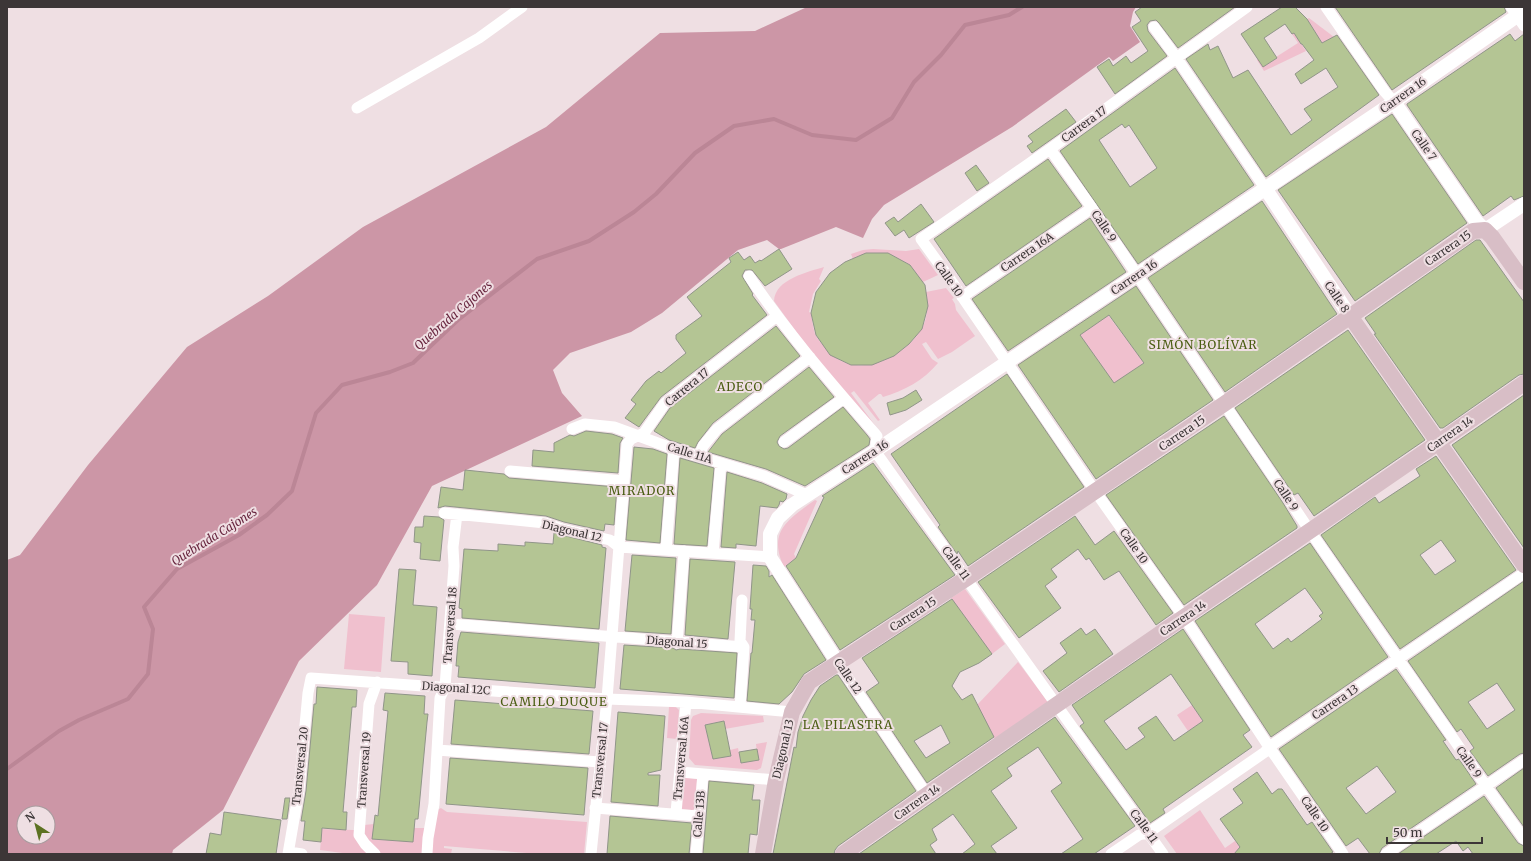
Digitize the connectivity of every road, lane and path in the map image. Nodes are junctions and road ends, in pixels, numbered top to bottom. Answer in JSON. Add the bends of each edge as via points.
{"nodes":[{"id":1,"x":522,"y":7,"type":"edge"},
{"id":2,"x":1247,"y":7,"type":"edge"},
{"id":3,"x":1326,"y":7,"type":"edge"},
{"id":4,"x":1519,"y":15,"type":"edge"},
{"id":5,"x":1154,"y":27,"type":"dead end"},
{"id":6,"x":1176,"y":57,"type":"junction"},
{"id":7,"x":1394,"y":102,"type":"junction"},
{"id":8,"x":357,"y":108,"type":"dead end"},
{"id":9,"x":1050,"y":149,"type":"junction"},
{"id":10,"x":1265,"y":188,"type":"junction"},
{"id":11,"x":1524,"y":204,"type":"edge"},
{"id":12,"x":1092,"y":208,"type":"junction"},
{"id":13,"x":1485,"y":230,"type":"junction"},
{"id":14,"x":921,"y":239,"type":"joint"},
{"id":15,"x":1137,"y":275,"type":"junction"},
{"id":16,"x":749,"y":276,"type":"dead end"},
{"id":17,"x":1524,"y":282,"type":"edge"},
{"id":18,"x":962,"y":297,"type":"junction"},
{"id":19,"x":777,"y":316,"type":"junction"},
{"id":20,"x":1350,"y":316,"type":"junction"},
{"id":21,"x":810,"y":358,"type":"junction"},
{"id":22,"x":1006,"y":362,"type":"junction"},
{"id":23,"x":1524,"y":383,"type":"edge"},
{"id":24,"x":844,"y":398,"type":"junction"},
{"id":25,"x":1224,"y":404,"type":"junction"},
{"id":26,"x":572,"y":429,"type":"dead end"},
{"id":27,"x":637,"y":436,"type":"junction"},
{"id":28,"x":784,"y":442,"type":"dead end"},
{"id":29,"x":1438,"y":443,"type":"junction"},
{"id":30,"x":674,"y":449,"type":"junction"},
{"id":31,"x":875,"y":451,"type":"junction"},
{"id":32,"x":699,"y":456,"type":"junction"},
{"id":33,"x":721,"y":463,"type":"junction"},
{"id":34,"x":510,"y":471,"type":"dead end"},
{"id":35,"x":624,"y":481,"type":"junction"},
{"id":36,"x":1095,"y":491,"type":"junction"},
{"id":37,"x":807,"y":495,"type":"junction"},
{"id":38,"x":444,"y":513,"type":"dead end"},
{"id":39,"x":456,"y":514,"type":"junction"},
{"id":40,"x":1310,"y":531,"type":"junction"},
{"id":41,"x":619,"y":547,"type":"junction"},
{"id":42,"x":666,"y":550,"type":"junction"},
{"id":43,"x":684,"y":552,"type":"junction"},
{"id":44,"x":713,"y":554,"type":"junction"},
{"id":45,"x":770,"y":557,"type":"junction"},
{"id":46,"x":1524,"y":565,"type":"edge"},
{"id":47,"x":1524,"y":573,"type":"edge"},
{"id":48,"x":967,"y":578,"type":"junction"},
{"id":49,"x":742,"y":600,"type":"dead end"},
{"id":50,"x":1184,"y":617,"type":"junction"},
{"id":51,"x":450,"y":624,"type":"junction"},
{"id":52,"x":611,"y":637,"type":"junction"},
{"id":53,"x":677,"y":643,"type":"junction"},
{"id":54,"x":744,"y":647,"type":"junction"},
{"id":55,"x":1399,"y":660,"type":"junction"},
{"id":56,"x":838,"y":663,"type":"junction"},
{"id":57,"x":311,"y":678,"type":"joint"},
{"id":58,"x":377,"y":682,"type":"junction"},
{"id":59,"x":445,"y":687,"type":"junction"},
{"id":60,"x":607,"y":700,"type":"junction"},
{"id":61,"x":686,"y":702,"type":"junction"},
{"id":62,"x":1057,"y":704,"type":"junction"},
{"id":63,"x":740,"y":707,"type":"junction"},
{"id":64,"x":792,"y":712,"type":"junction"},
{"id":65,"x":1270,"y":747,"type":"junction"},
{"id":66,"x":438,"y":750,"type":"junction"},
{"id":67,"x":1524,"y":760,"type":"edge"},
{"id":68,"x":600,"y":762,"type":"junction"},
{"id":69,"x":680,"y":772,"type":"junction"},
{"id":70,"x":702,"y":774,"type":"junction"},
{"id":71,"x":776,"y":780,"type":"junction"},
{"id":72,"x":1486,"y":786,"type":"junction"},
{"id":73,"x":927,"y":794,"type":"junction"},
{"id":74,"x":595,"y":808,"type":"junction"},
{"id":75,"x":676,"y":813,"type":"junction"},
{"id":76,"x":698,"y":816,"type":"junction"},
{"id":77,"x":1148,"y":833,"type":"junction"},
{"id":78,"x":1524,"y":839,"type":"edge"},
{"id":79,"x":288,"y":853,"type":"edge"},
{"id":80,"x":302,"y":854,"type":"edge"},
{"id":81,"x":375,"y":854,"type":"edge"},
{"id":82,"x":427,"y":854,"type":"edge"},
{"id":83,"x":591,"y":854,"type":"edge"},
{"id":84,"x":696,"y":854,"type":"edge"},
{"id":85,"x":763,"y":854,"type":"edge"},
{"id":86,"x":843,"y":854,"type":"edge"},
{"id":87,"x":1111,"y":854,"type":"edge"},
{"id":88,"x":1164,"y":854,"type":"edge"},
{"id":89,"x":1343,"y":854,"type":"edge"},
{"id":90,"x":1386,"y":854,"type":"edge"}],
"edges":[{"from":1,"to":8,"type":"street","via":[[479,38]]},
{"from":2,"to":6,"type":"street","name":"Carrera 17"},
{"from":3,"to":7,"type":"street","name":"Calle 7"},
{"from":4,"to":7,"type":"street","name":"Carrera 16"},
{"from":5,"to":6,"type":"street","name":"Calle 8"},
{"from":6,"to":9,"type":"street","name":"Carrera 17"},
{"from":6,"to":10,"type":"street","name":"Calle 8"},
{"from":7,"to":10,"type":"street","name":"Carrera 16"},
{"from":7,"to":13,"type":"street","name":"Calle 7","via":[[1476,221]]},
{"from":9,"to":12,"type":"street","name":"Calle 9"},
{"from":9,"to":14,"type":"street","name":"Carrera 17"},
{"from":10,"to":15,"type":"street","name":"Carrera 16"},
{"from":10,"to":20,"type":"street","name":"Calle 8"},
{"from":11,"to":13,"type":"street","name":"Carrera 15"},
{"from":12,"to":15,"type":"street","name":"Calle 9"},
{"from":12,"to":18,"type":"street","name":"Carrera 16A"},
{"from":13,"to":17,"type":"main road","name":"Calle 7"},
{"from":13,"to":20,"type":"main road","name":"Carrera 15","via":[[1472,231]]},
{"from":14,"to":18,"type":"street","name":"Calle 10"},
{"from":15,"to":22,"type":"street","name":"Carrera 16"},
{"from":15,"to":25,"type":"street","name":"Calle 9"},
{"from":16,"to":19,"type":"street"},
{"from":18,"to":22,"type":"street","name":"Calle 10"},
{"from":19,"to":21,"type":"street"},
{"from":19,"to":27,"type":"street","name":"Carrera 17","via":[[665,403],[644,433]]},
{"from":20,"to":25,"type":"main road","name":"Carrera 15"},
{"from":20,"to":29,"type":"main road","name":"Calle 8"},
{"from":21,"to":24,"type":"street"},
{"from":21,"to":32,"type":"street","via":[[717,429],[703,446]]},
{"from":22,"to":31,"type":"street","name":"Carrera 16"},
{"from":22,"to":36,"type":"street","name":"Calle 10"},
{"from":23,"to":29,"type":"main road","name":"Carrera 14"},
{"from":24,"to":28,"type":"street"},
{"from":24,"to":31,"type":"street","via":[[877,436]]},
{"from":25,"to":36,"type":"main road","name":"Carrera 15"},
{"from":25,"to":40,"type":"street","name":"Calle 9"},
{"from":26,"to":27,"type":"street","name":"Calle 11A","via":[[585,424],[599,425],[614,427]]},
{"from":27,"to":30,"type":"street","name":"Calle 11A"},
{"from":27,"to":35,"type":"street","name":"Carrera 17","via":[[627,444]]},
{"from":29,"to":40,"type":"main road","name":"Carrera 14"},
{"from":29,"to":46,"type":"main road","name":"Calle 8"},
{"from":30,"to":32,"type":"street","name":"Calle 11A"},
{"from":30,"to":42,"type":"street"},
{"from":31,"to":37,"type":"street","name":"Carrera 16"},
{"from":31,"to":48,"type":"street","name":"Calle 11"},
{"from":32,"to":33,"type":"street","name":"Calle 11A"},
{"from":33,"to":37,"type":"street","name":"Calle 11A","via":[[764,476]]},
{"from":33,"to":44,"type":"street"},
{"from":34,"to":35,"type":"street"},
{"from":35,"to":41,"type":"street","name":"Carrera 17"},
{"from":36,"to":48,"type":"main road","name":"Carrera 15"},
{"from":36,"to":50,"type":"street","name":"Calle 10"},
{"from":37,"to":45,"type":"street","name":"Carrera 16","via":[[778,518],[770,534]]},
{"from":38,"to":39,"type":"street","name":"Diagonal 12"},
{"from":39,"to":41,"type":"street","name":"Diagonal 12","via":[[545,523],[610,540]]},
{"from":39,"to":51,"type":"street","name":"Transversal 18"},
{"from":40,"to":50,"type":"main road","name":"Carrera 14"},
{"from":40,"to":55,"type":"street","name":"Calle 9"},
{"from":41,"to":42,"type":"street","name":"Diagonal 12"},
{"from":41,"to":52,"type":"street","name":"Transversal 17"},
{"from":42,"to":43,"type":"street","name":"Diagonal 12"},
{"from":43,"to":44,"type":"street","name":"Diagonal 12"},
{"from":43,"to":53,"type":"street"},
{"from":44,"to":45,"type":"street","name":"Diagonal 12"},
{"from":45,"to":56,"type":"street","name":"Calle 12"},
{"from":47,"to":55,"type":"street","name":"Carrera 13"},
{"from":48,"to":56,"type":"main road","name":"Carrera 15"},
{"from":48,"to":62,"type":"street","name":"Calle 11"},
{"from":49,"to":54,"type":"street","via":[[740,641]]},
{"from":50,"to":62,"type":"main road","name":"Carrera 14"},
{"from":50,"to":65,"type":"street","name":"Calle 10"},
{"from":51,"to":52,"type":"street","name":"Diagonal 15"},
{"from":51,"to":59,"type":"street","name":"Transversal 18"},
{"from":52,"to":53,"type":"street","name":"Diagonal 15"},
{"from":52,"to":60,"type":"street","name":"Transversal 17"},
{"from":53,"to":54,"type":"street","name":"Diagonal 15"},
{"from":54,"to":63,"type":"street"},
{"from":55,"to":65,"type":"street","name":"Carrera 13"},
{"from":55,"to":72,"type":"street","name":"Calle 9"},
{"from":56,"to":64,"type":"main road","name":"Diagonal 13","via":[[809,682]]},
{"from":56,"to":73,"type":"street","name":"Calle 12"},
{"from":57,"to":58,"type":"street","name":"Diagonal 12C"},
{"from":57,"to":79,"type":"street","name":"Transversal 20","via":[[299,790]]},
{"from":58,"to":59,"type":"street","name":"Diagonal 12C"},
{"from":58,"to":81,"type":"street","name":"Transversal 19","via":[[369,704],[359,835]]},
{"from":59,"to":60,"type":"street","name":"Diagonal 12C"},
{"from":59,"to":66,"type":"street","name":"Transversal 18","via":[[440,698]]},
{"from":60,"to":61,"type":"street","name":"Diagonal 12C"},
{"from":60,"to":68,"type":"street","name":"Transversal 17"},
{"from":61,"to":63,"type":"street","name":"Diagonal 12C"},
{"from":61,"to":69,"type":"street","name":"Transversal 16A"},
{"from":62,"to":73,"type":"main road","name":"Carrera 14"},
{"from":62,"to":77,"type":"street","name":"Calle 11"},
{"from":63,"to":64,"type":"street","name":"Diagonal 12C"},
{"from":64,"to":71,"type":"main road","name":"Diagonal 13"},
{"from":65,"to":77,"type":"street","name":"Carrera 13"},
{"from":65,"to":89,"type":"street","name":"Calle 10"},
{"from":66,"to":68,"type":"street"},
{"from":66,"to":82,"type":"street","name":"Transversal 18"},
{"from":67,"to":72,"type":"street"},
{"from":68,"to":74,"type":"street","name":"Transversal 17"},
{"from":69,"to":70,"type":"street"},
{"from":69,"to":75,"type":"street","name":"Transversal 16A"},
{"from":70,"to":71,"type":"street"},
{"from":70,"to":76,"type":"street","name":"Calle 13B"},
{"from":71,"to":85,"type":"main road","name":"Diagonal 13"},
{"from":72,"to":78,"type":"street","name":"Calle 9"},
{"from":72,"to":90,"type":"street"},
{"from":73,"to":86,"type":"main road","name":"Carrera 14"},
{"from":74,"to":75,"type":"street"},
{"from":74,"to":83,"type":"street","name":"Transversal 17"},
{"from":75,"to":76,"type":"street"},
{"from":76,"to":84,"type":"street","name":"Calle 13B"},
{"from":77,"to":87,"type":"street","name":"Carrera 13","via":[[1140,835]]},
{"from":77,"to":88,"type":"street","name":"Calle 11"},
{"from":79,"to":80,"type":"street"}]}
